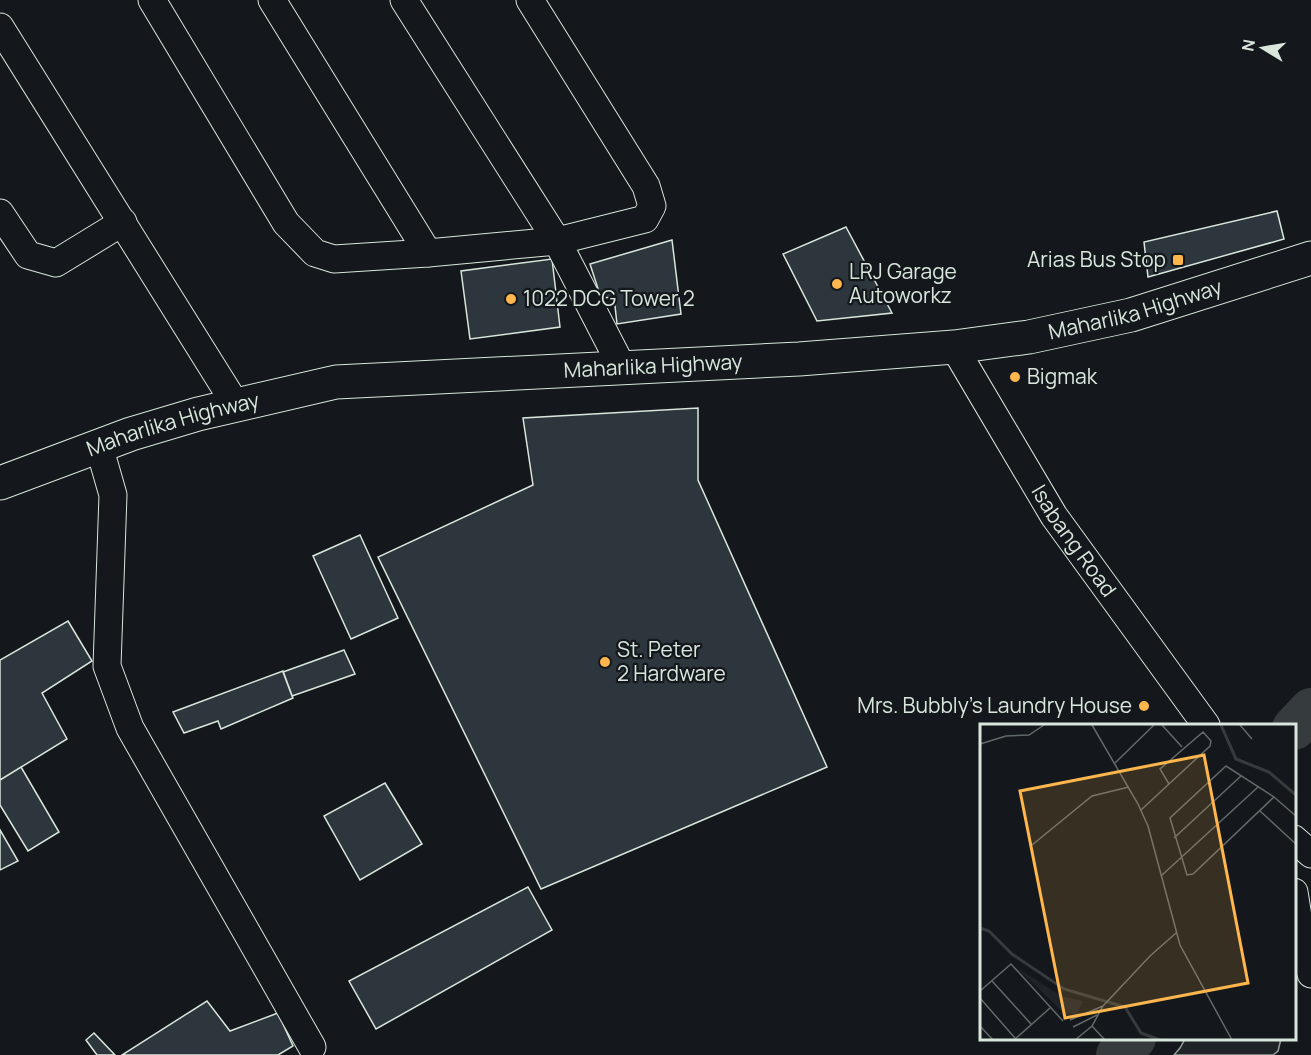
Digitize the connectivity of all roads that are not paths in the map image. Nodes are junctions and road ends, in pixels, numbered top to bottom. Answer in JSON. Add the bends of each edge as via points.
{"nodes":[{"id":1,"x":152,"y":0,"type":"edge"},
{"id":2,"x":272,"y":0,"type":"edge"},
{"id":3,"x":404,"y":0,"type":"edge"},
{"id":4,"x":530,"y":0,"type":"edge"},
{"id":5,"x":0,"y":27,"type":"edge"},
{"id":6,"x":0,"y":213,"type":"edge"},
{"id":7,"x":123,"y":222,"type":"junction"},
{"id":8,"x":557,"y":241,"type":"junction"},
{"id":9,"x":428,"y":253,"type":"junction"},
{"id":10,"x":1311,"y":258,"type":"edge"},
{"id":11,"x":954,"y":347,"type":"junction"},
{"id":12,"x":622,"y":367,"type":"junction"},
{"id":13,"x":236,"y":405,"type":"junction"},
{"id":14,"x":99,"y":446,"type":"junction"},
{"id":15,"x":0,"y":483,"type":"edge"},
{"id":16,"x":1205,"y":724,"type":"edge"},
{"id":17,"x":1296,"y":841,"type":"edge"},
{"id":18,"x":1311,"y":854,"type":"edge"},
{"id":19,"x":1296,"y":904,"type":"edge"},
{"id":20,"x":1311,"y":974,"type":"edge"},
{"id":21,"x":312,"y":1047,"type":"dead end"}],
"edges":[{"from":1,"to":9,"type":"street","via":[[286,223],[315,253],[334,259]]},
{"from":2,"to":9,"type":"street"},
{"from":3,"to":8,"type":"street"},
{"from":4,"to":8,"type":"street","via":[[645,186],[652,206],[645,219]]},
{"from":5,"to":7,"type":"street"},
{"from":6,"to":7,"type":"street","via":[[28,255],[56,263]]},
{"from":7,"to":13,"type":"street"},
{"from":8,"to":9,"type":"street"},
{"from":8,"to":12,"type":"street"},
{"from":10,"to":11,"type":"main road","name":"Maharlika Highway","via":[[1131,315],[1029,337]]},
{"from":11,"to":12,"type":"main road","name":"Maharlika Highway"},
{"from":11,"to":16,"type":"street","name":"Isabang Road","via":[[1054,516]]},
{"from":12,"to":13,"type":"main road","name":"Maharlika Highway","via":[[336,382]]},
{"from":13,"to":14,"type":"main road","name":"Maharlika Highway"},
{"from":14,"to":15,"type":"main road","name":"Maharlika Highway"},
{"from":14,"to":21,"type":"street","via":[[113,495],[107,666],[130,728]]},
{"from":17,"to":18,"type":"street"},
{"from":19,"to":20,"type":"street"}]}
